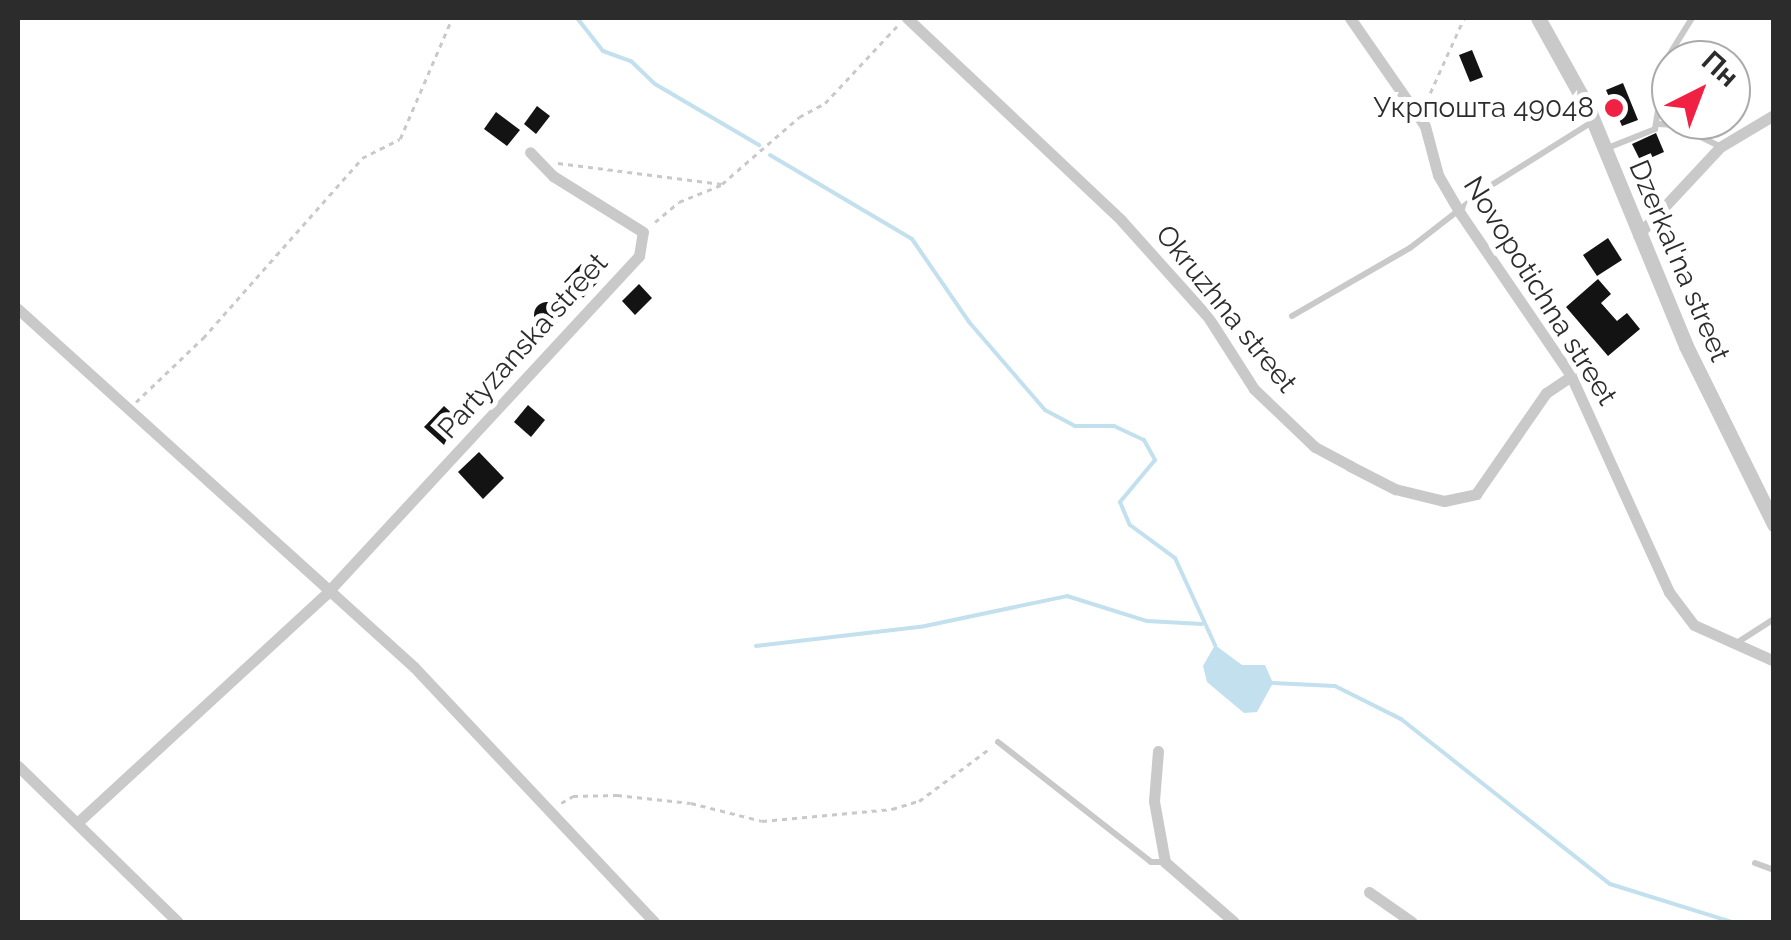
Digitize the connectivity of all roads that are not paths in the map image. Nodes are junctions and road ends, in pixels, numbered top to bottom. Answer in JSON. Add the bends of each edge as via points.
{"nodes":[{"id":1,"x":909,"y":18,"type":"edge"},
{"id":2,"x":1350,"y":18,"type":"edge"},
{"id":3,"x":1538,"y":18,"type":"edge"},
{"id":4,"x":1692,"y":18,"type":"edge"},
{"id":5,"x":1678,"y":40,"type":"edge"},
{"id":6,"x":1774,"y":115,"type":"edge"},
{"id":7,"x":1593,"y":121,"type":"junction"},
{"id":8,"x":1651,"y":126,"type":"edge"},
{"id":9,"x":1708,"y":140,"type":"edge"},
{"id":10,"x":1720,"y":146,"type":"junction"},
{"id":11,"x":1605,"y":149,"type":"junction"},
{"id":12,"x":530,"y":152,"type":"dead end"},
{"id":13,"x":1460,"y":212,"type":"junction"},
{"id":14,"x":1638,"y":235,"type":"junction"},
{"id":15,"x":18,"y":309,"type":"edge"},
{"id":16,"x":1292,"y":316,"type":"dead end"},
{"id":17,"x":1570,"y":376,"type":"junction"},
{"id":18,"x":1769,"y":502,"type":"edge"},
{"id":19,"x":1774,"y":524,"type":"edge"},
{"id":20,"x":331,"y":590,"type":"junction"},
{"id":21,"x":1774,"y":619,"type":"edge"},
{"id":22,"x":1734,"y":644,"type":"junction"},
{"id":23,"x":1774,"y":660,"type":"edge"},
{"id":24,"x":998,"y":742,"type":"road end"},
{"id":25,"x":1158,"y":751,"type":"dead end"},
{"id":26,"x":18,"y":766,"type":"edge"},
{"id":27,"x":76,"y":823,"type":"junction"},
{"id":28,"x":1165,"y":862,"type":"junction"},
{"id":29,"x":1755,"y":864,"type":"dead end"},
{"id":30,"x":1774,"y":870,"type":"edge"},
{"id":31,"x":1369,"y":892,"type":"dead end"},
{"id":32,"x":178,"y":922,"type":"edge"},
{"id":33,"x":654,"y":922,"type":"edge"},
{"id":34,"x":1234,"y":922,"type":"edge"},
{"id":35,"x":1412,"y":922,"type":"edge"}],
"edges":[{"from":1,"to":17,"type":"street","name":"Okruzhna street","via":[[1121,220],[1208,317],[1254,389],[1315,447],[1350,466],[1444,501],[1476,494],[1546,393]]},
{"from":2,"to":13,"type":"street","name":"Novopotichna street","via":[[1425,126],[1438,175]]},
{"from":3,"to":7,"type":"street","name":"Dzerkal'na street"},
{"from":4,"to":5,"type":"lane"},
{"from":6,"to":10,"type":"street"},
{"from":7,"to":11,"type":"street","name":"Dzerkal'na street"},
{"from":7,"to":13,"type":"lane"},
{"from":8,"to":11,"type":"lane"},
{"from":9,"to":10,"type":"lane"},
{"from":10,"to":14,"type":"street"},
{"from":11,"to":14,"type":"street","name":"Dzerkal'na street"},
{"from":12,"to":20,"type":"street","name":"Partyzanska street","via":[[643,232],[639,256]]},
{"from":13,"to":16,"type":"lane"},
{"from":13,"to":17,"type":"street","name":"Novopotichna street"},
{"from":14,"to":18,"type":"street","name":"Dzerkal'na street"},
{"from":15,"to":20,"type":"street"},
{"from":17,"to":22,"type":"street","name":"Novopotichna street","via":[[1669,592],[1694,625]]},
{"from":18,"to":19,"type":"street","name":"Dzerkal'na street"},
{"from":20,"to":27,"type":"street","name":"Partyzanska street"},
{"from":20,"to":33,"type":"street","via":[[414,667]]},
{"from":21,"to":22,"type":"lane"},
{"from":22,"to":23,"type":"street","name":"Novopotichna street"},
{"from":24,"to":28,"type":"lane","via":[[1150,862]]},
{"from":25,"to":28,"type":"street","via":[[1154,801]]},
{"from":26,"to":27,"type":"street"},
{"from":27,"to":32,"type":"street"},
{"from":28,"to":34,"type":"street"},
{"from":29,"to":30,"type":"lane"},
{"from":31,"to":35,"type":"street"}]}
